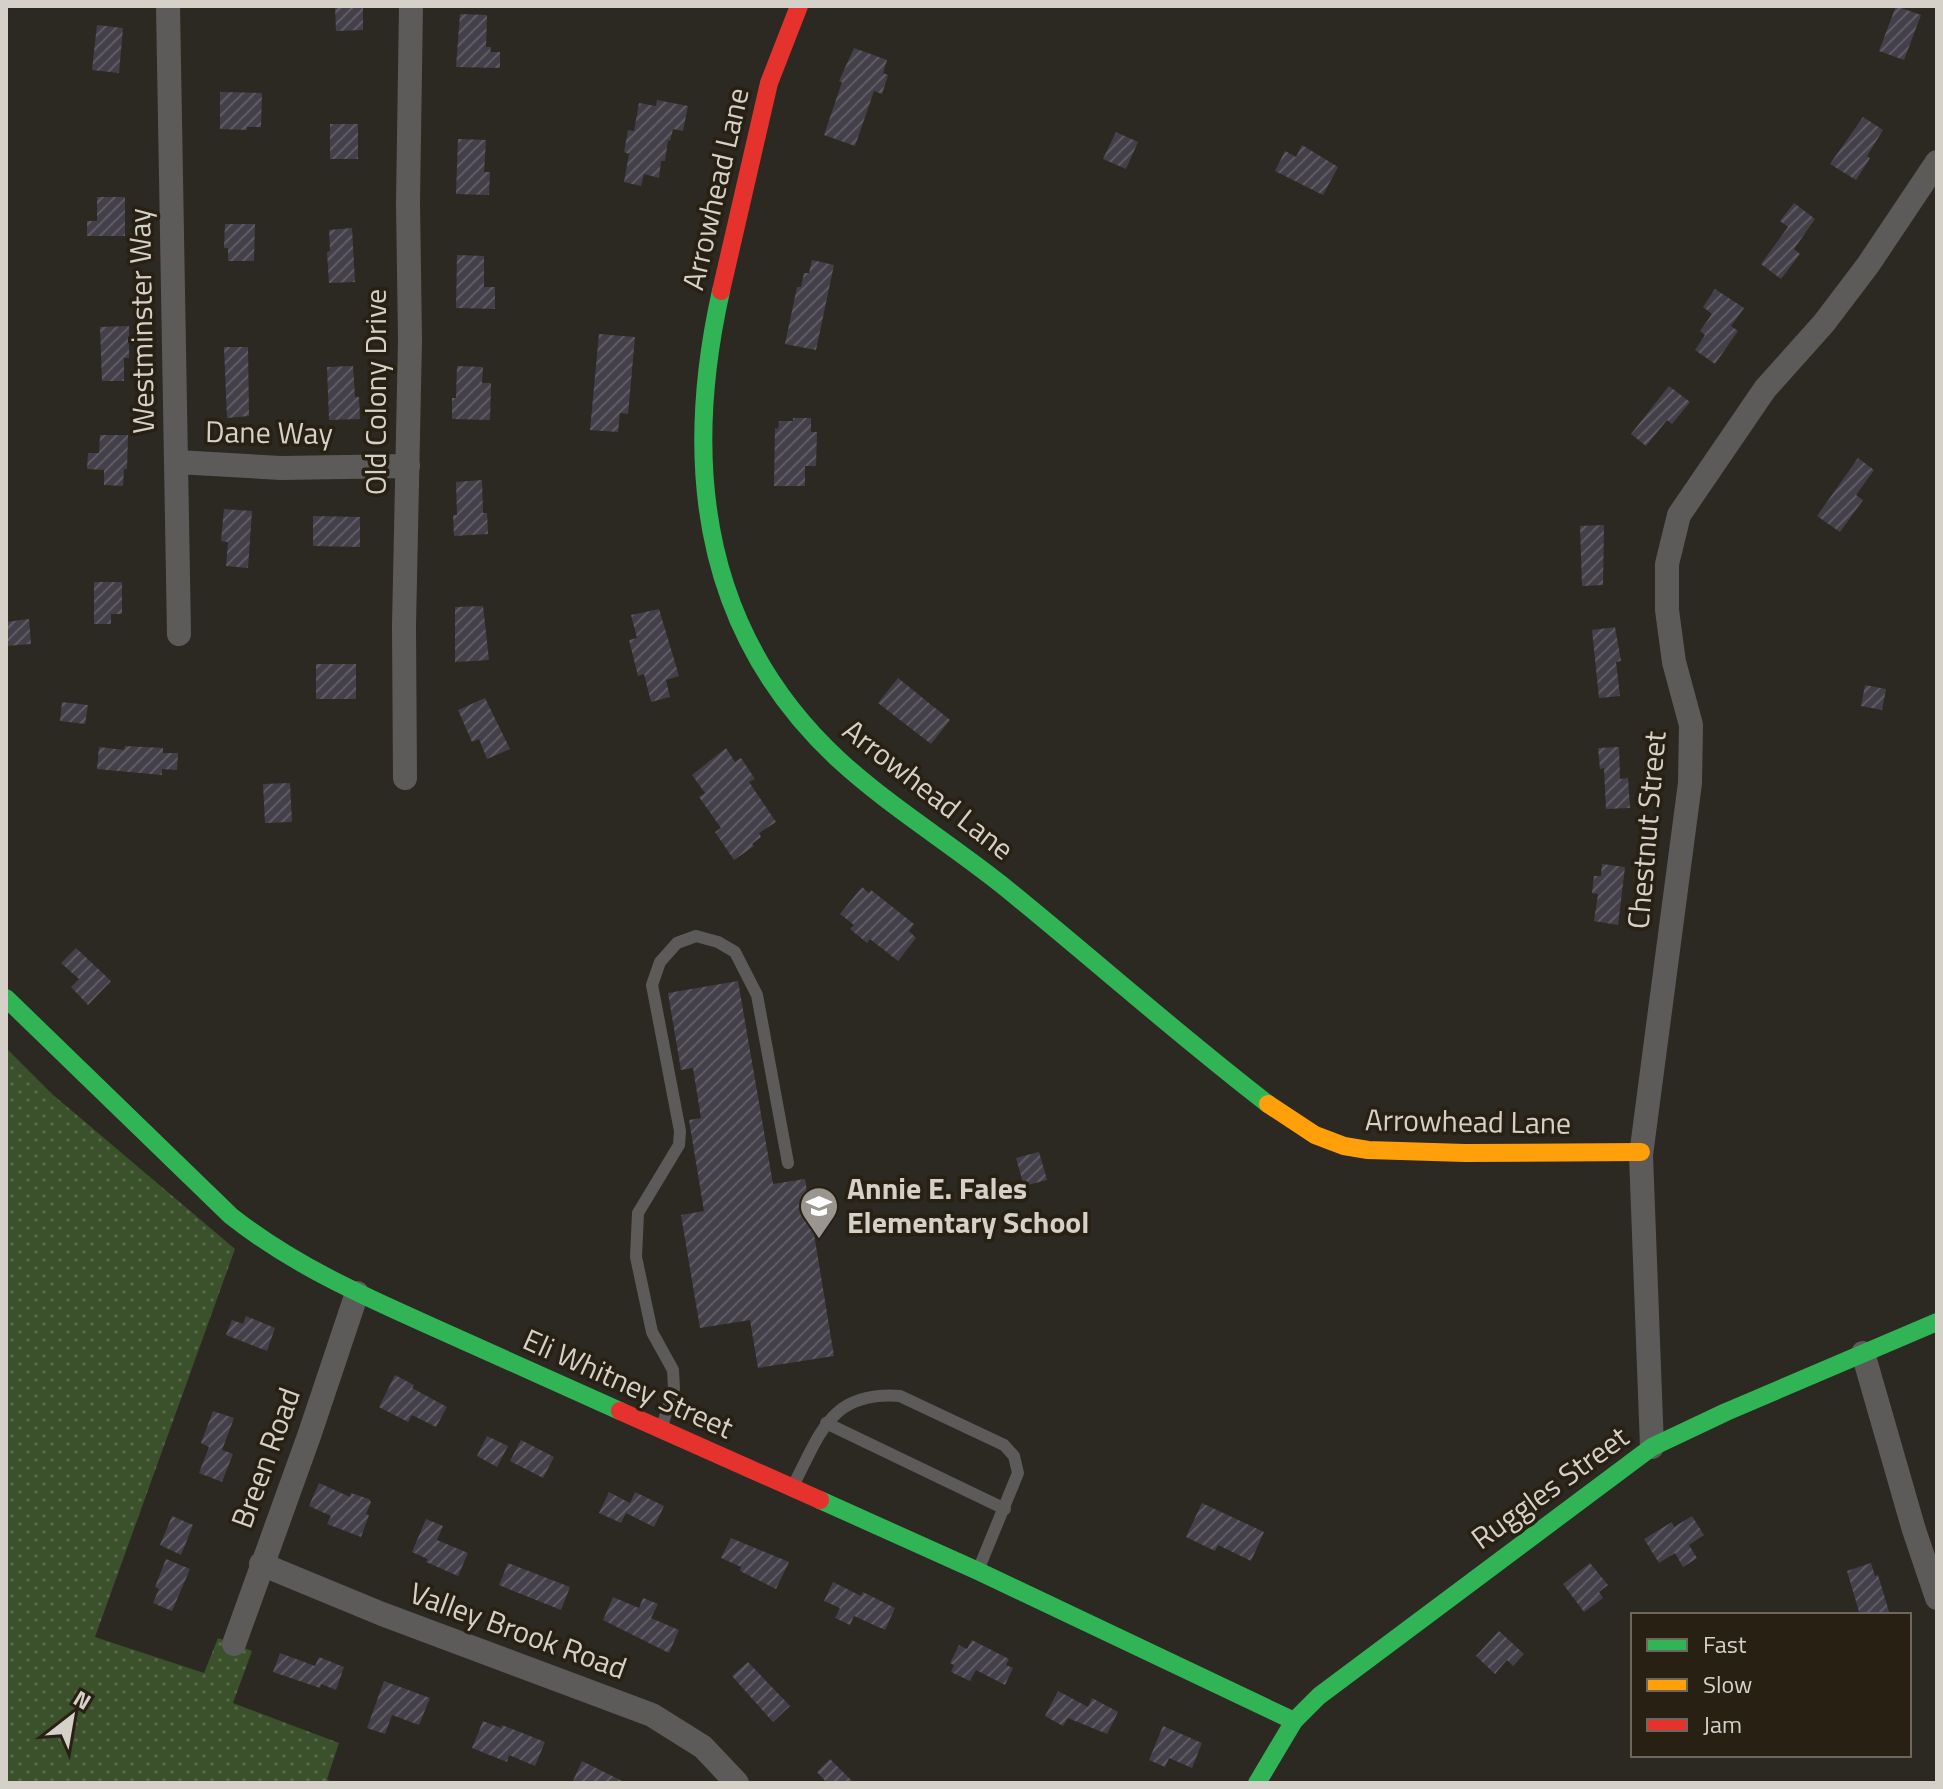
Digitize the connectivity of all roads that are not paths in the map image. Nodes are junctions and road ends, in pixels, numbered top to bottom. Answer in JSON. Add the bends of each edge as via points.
{"nodes":[{"id":1,"x":168,"y":6,"type":"edge"},
{"id":2,"x":411,"y":6,"type":"edge"},
{"id":3,"x":799,"y":6,"type":"edge"},
{"id":4,"x":1937,"y":162,"type":"edge"},
{"id":5,"x":177,"y":462,"type":"junction"},
{"id":6,"x":408,"y":466,"type":"junction"},
{"id":7,"x":179,"y":634,"type":"dead end"},
{"id":8,"x":405,"y":778,"type":"dead end"},
{"id":9,"x":6,"y":998,"type":"edge"},
{"id":10,"x":1641,"y":1152,"type":"junction"},
{"id":11,"x":788,"y":1163,"type":"dead end"},
{"id":12,"x":357,"y":1293,"type":"junction"},
{"id":13,"x":1937,"y":1322,"type":"edge"},
{"id":14,"x":1863,"y":1353,"type":"junction"},
{"id":15,"x":826,"y":1423,"type":"junction"},
{"id":16,"x":661,"y":1429,"type":"junction"},
{"id":17,"x":1652,"y":1447,"type":"junction"},
{"id":18,"x":793,"y":1487,"type":"junction"},
{"id":19,"x":1005,"y":1509,"type":"junction"},
{"id":20,"x":261,"y":1564,"type":"junction"},
{"id":21,"x":978,"y":1571,"type":"junction"},
{"id":22,"x":1937,"y":1598,"type":"edge"},
{"id":23,"x":234,"y":1644,"type":"dead end"},
{"id":24,"x":1294,"y":1721,"type":"junction"},
{"id":25,"x":737,"y":1783,"type":"edge"},
{"id":26,"x":1257,"y":1783,"type":"edge"}],
"edges":[{"from":1,"to":5,"type":"street","name":"Westminster Way"},
{"from":2,"to":6,"type":"street","name":"Old Colony Drive"},
{"from":3,"to":10,"type":"street","name":"Arrowhead Lane","via":[[775,61],[715,320],[702,410],[701,464],[716,554],[736,609],[790,707],[853,773],[997,879],[1171,1030],[1317,1136],[1378,1151]]},
{"from":4,"to":10,"type":"street","name":"Chestnut Street","via":[[1868,265],[1765,389],[1679,515],[1667,564],[1667,610],[1691,725],[1690,783]]},
{"from":5,"to":6,"type":"street","name":"Dane Way","via":[[281,468]]},
{"from":5,"to":7,"type":"street","name":"Westminster Way"},
{"from":6,"to":8,"type":"street","name":"Old Colony Drive"},
{"from":9,"to":12,"type":"street","name":"Eli Whitney Street","via":[[231,1216],[267,1244]]},
{"from":10,"to":17,"type":"street","name":"Chestnut Street"},
{"from":11,"to":16,"type":"lane","via":[[757,995],[744,967],[735,952],[718,942],[696,936],[677,943],[660,962],[652,985],[679,1145],[638,1213],[636,1257],[652,1332],[673,1370],[674,1389]]},
{"from":12,"to":16,"type":"street","name":"Eli Whitney Street"},
{"from":12,"to":20,"type":"street","name":"Breen Road"},
{"from":13,"to":14,"type":"street","name":"Ruggles Street"},
{"from":14,"to":17,"type":"street","name":"Ruggles Street"},
{"from":14,"to":22,"type":"street"},
{"from":15,"to":18,"type":"lane"},
{"from":15,"to":19,"type":"lane"},
{"from":15,"to":19,"type":"lane","via":[[862,1398],[900,1396],[1004,1445],[1014,1456],[1018,1473]]},
{"from":16,"to":18,"type":"street","name":"Eli Whitney Street"},
{"from":17,"to":24,"type":"street","name":"Ruggles Street","via":[[1319,1696]]},
{"from":18,"to":21,"type":"street","name":"Eli Whitney Street"},
{"from":19,"to":21,"type":"lane"},
{"from":20,"to":23,"type":"street","name":"Breen Road"},
{"from":20,"to":25,"type":"street","name":"Valley Brook Road","via":[[652,1715],[703,1747]]},
{"from":21,"to":24,"type":"street","name":"Eli Whitney Street"},
{"from":24,"to":26,"type":"street","name":"Ruggles Street"}]}
